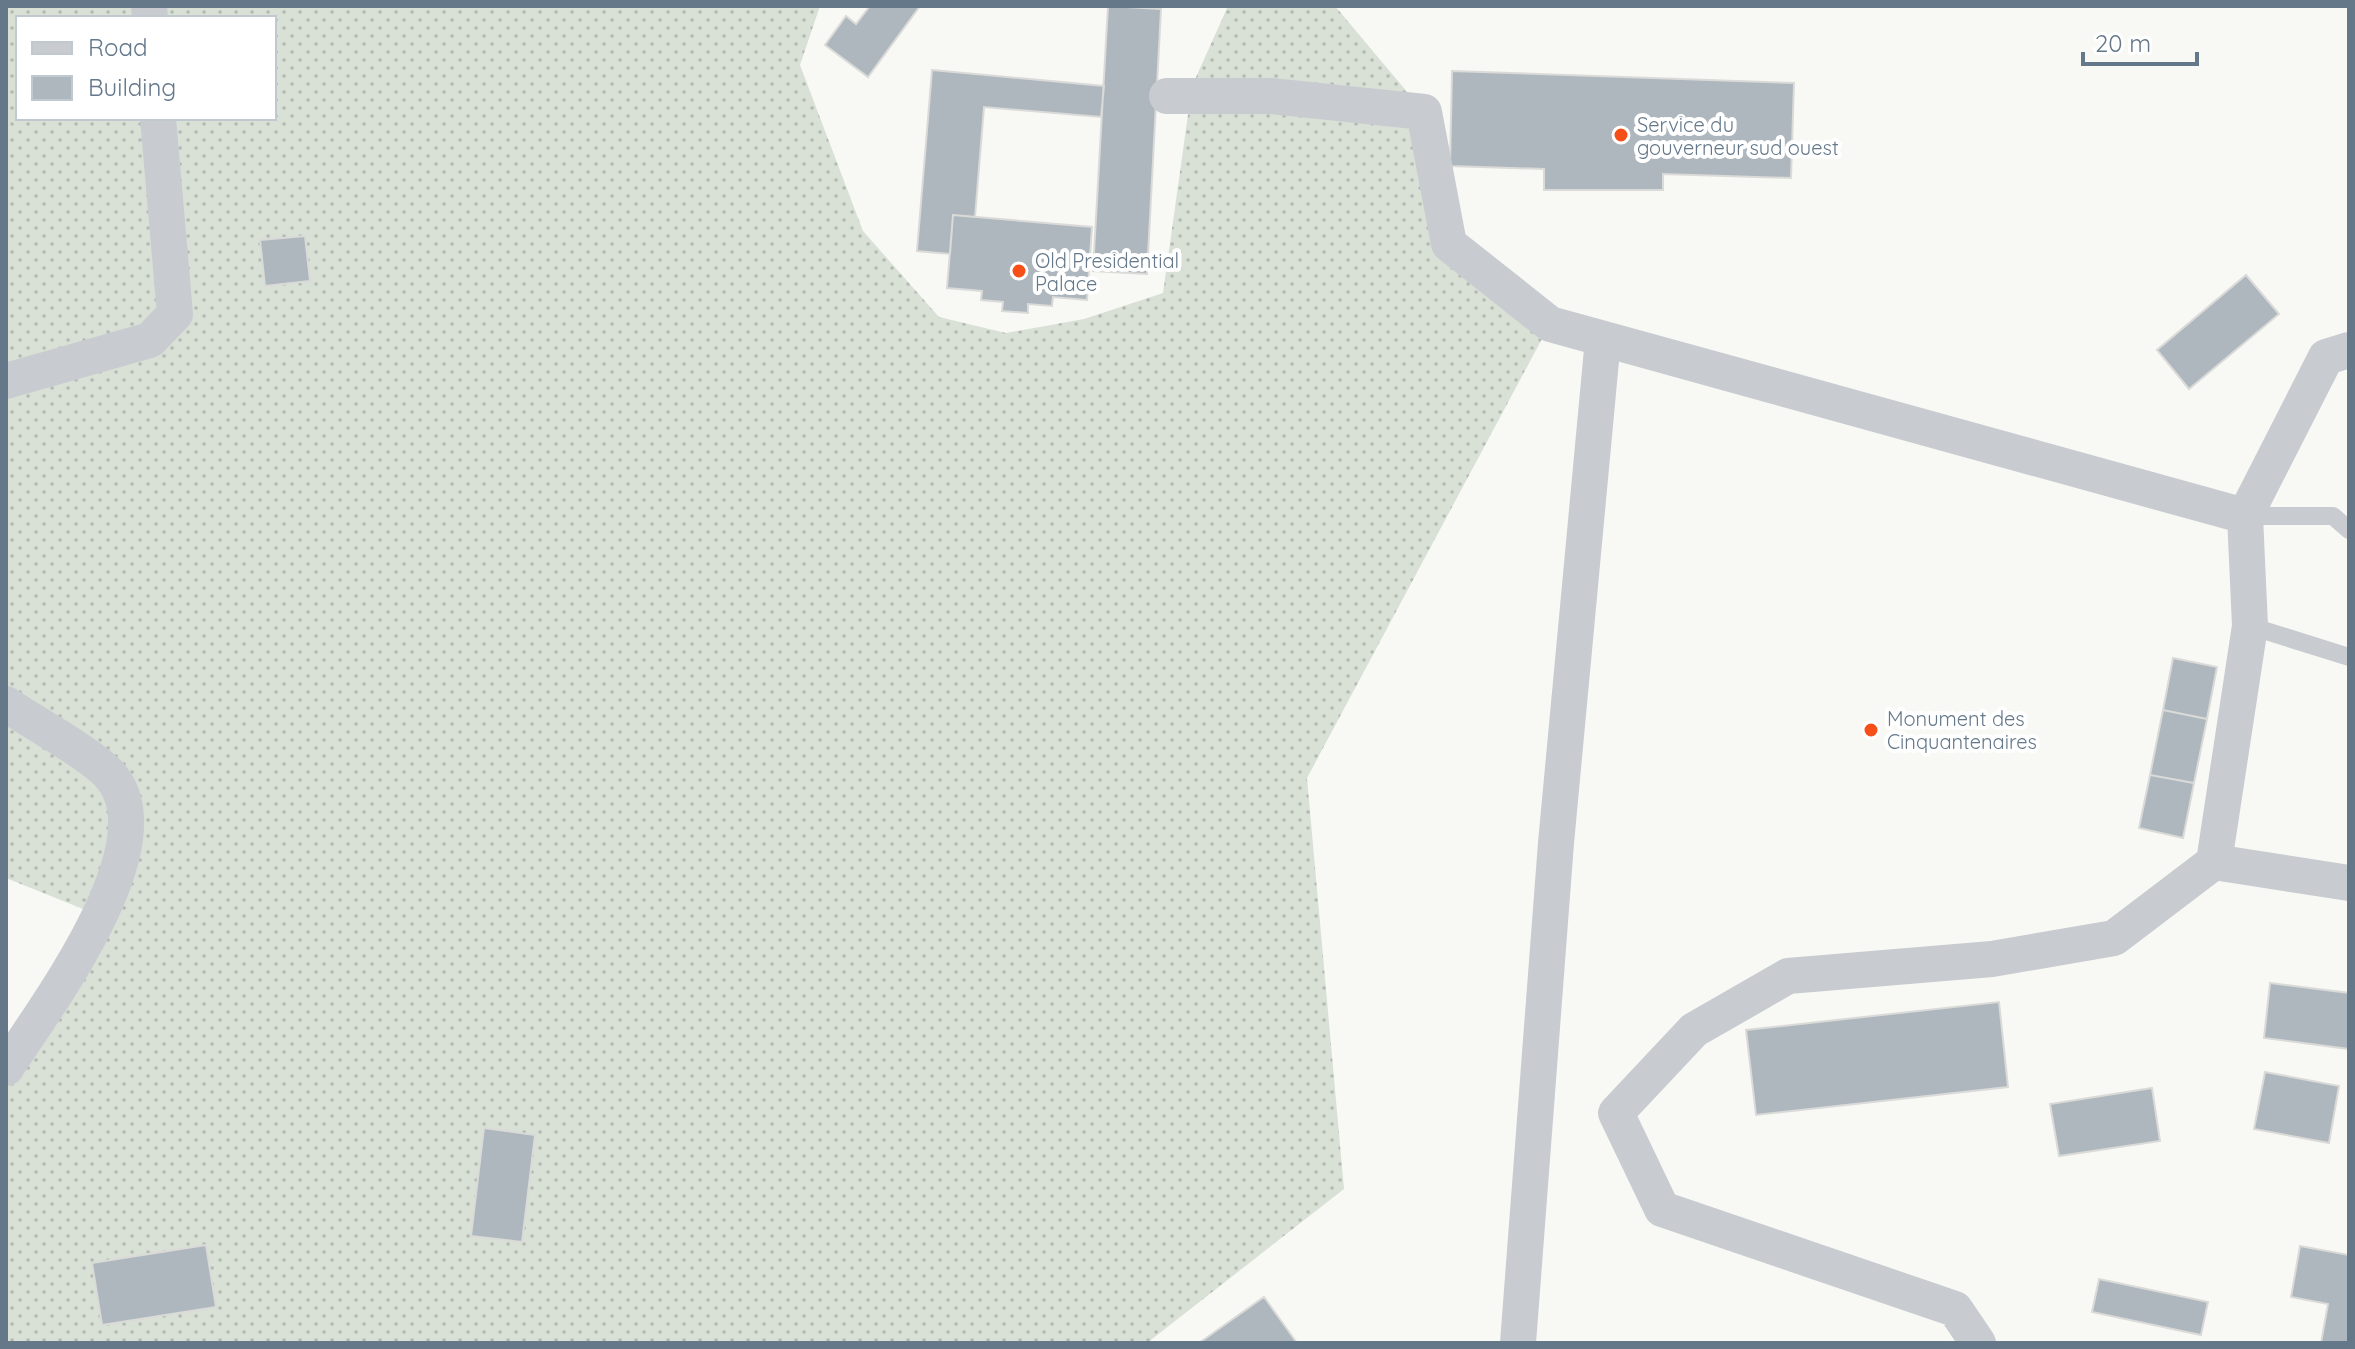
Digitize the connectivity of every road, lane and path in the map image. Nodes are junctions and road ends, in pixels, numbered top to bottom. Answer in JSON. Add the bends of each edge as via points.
{"nodes":[{"id":1,"x":1167,"y":96,"type":"dead end"},
{"id":2,"x":158,"y":120,"type":"edge"},
{"id":3,"x":1603,"y":339,"type":"junction"},
{"id":4,"x":2349,"y":350,"type":"edge"},
{"id":5,"x":6,"y":381,"type":"edge"},
{"id":6,"x":2245,"y":516,"type":"junction"},
{"id":7,"x":2349,"y":530,"type":"edge"},
{"id":8,"x":2250,"y":626,"type":"junction"},
{"id":9,"x":2349,"y":657,"type":"edge"},
{"id":10,"x":6,"y":704,"type":"edge"},
{"id":11,"x":2214,"y":862,"type":"junction"},
{"id":12,"x":2349,"y":883,"type":"edge"},
{"id":13,"x":6,"y":1068,"type":"edge"},
{"id":14,"x":1518,"y":1343,"type":"edge"},
{"id":15,"x":1978,"y":1343,"type":"edge"}],
"edges":[{"from":1,"to":3,"type":"street","via":[[1271,96],[1424,112],[1449,244],[1550,324]]},
{"from":2,"to":5,"type":"street","via":[[175,314],[150,340]]},
{"from":3,"to":6,"type":"street"},
{"from":3,"to":14,"type":"street","via":[[1556,843]]},
{"from":4,"to":6,"type":"street","via":[[2326,357]]},
{"from":6,"to":7,"type":"lane","via":[[2333,516]]},
{"from":6,"to":8,"type":"street"},
{"from":8,"to":9,"type":"lane"},
{"from":8,"to":11,"type":"street"},
{"from":10,"to":13,"type":"street","via":[[108,773],[127,808],[120,871],[70,969]]},
{"from":11,"to":12,"type":"street"},
{"from":11,"to":15,"type":"street","via":[[2114,938],[1992,959],[1788,976],[1694,1030],[1616,1113],[1662,1209],[1955,1309]]}]}
